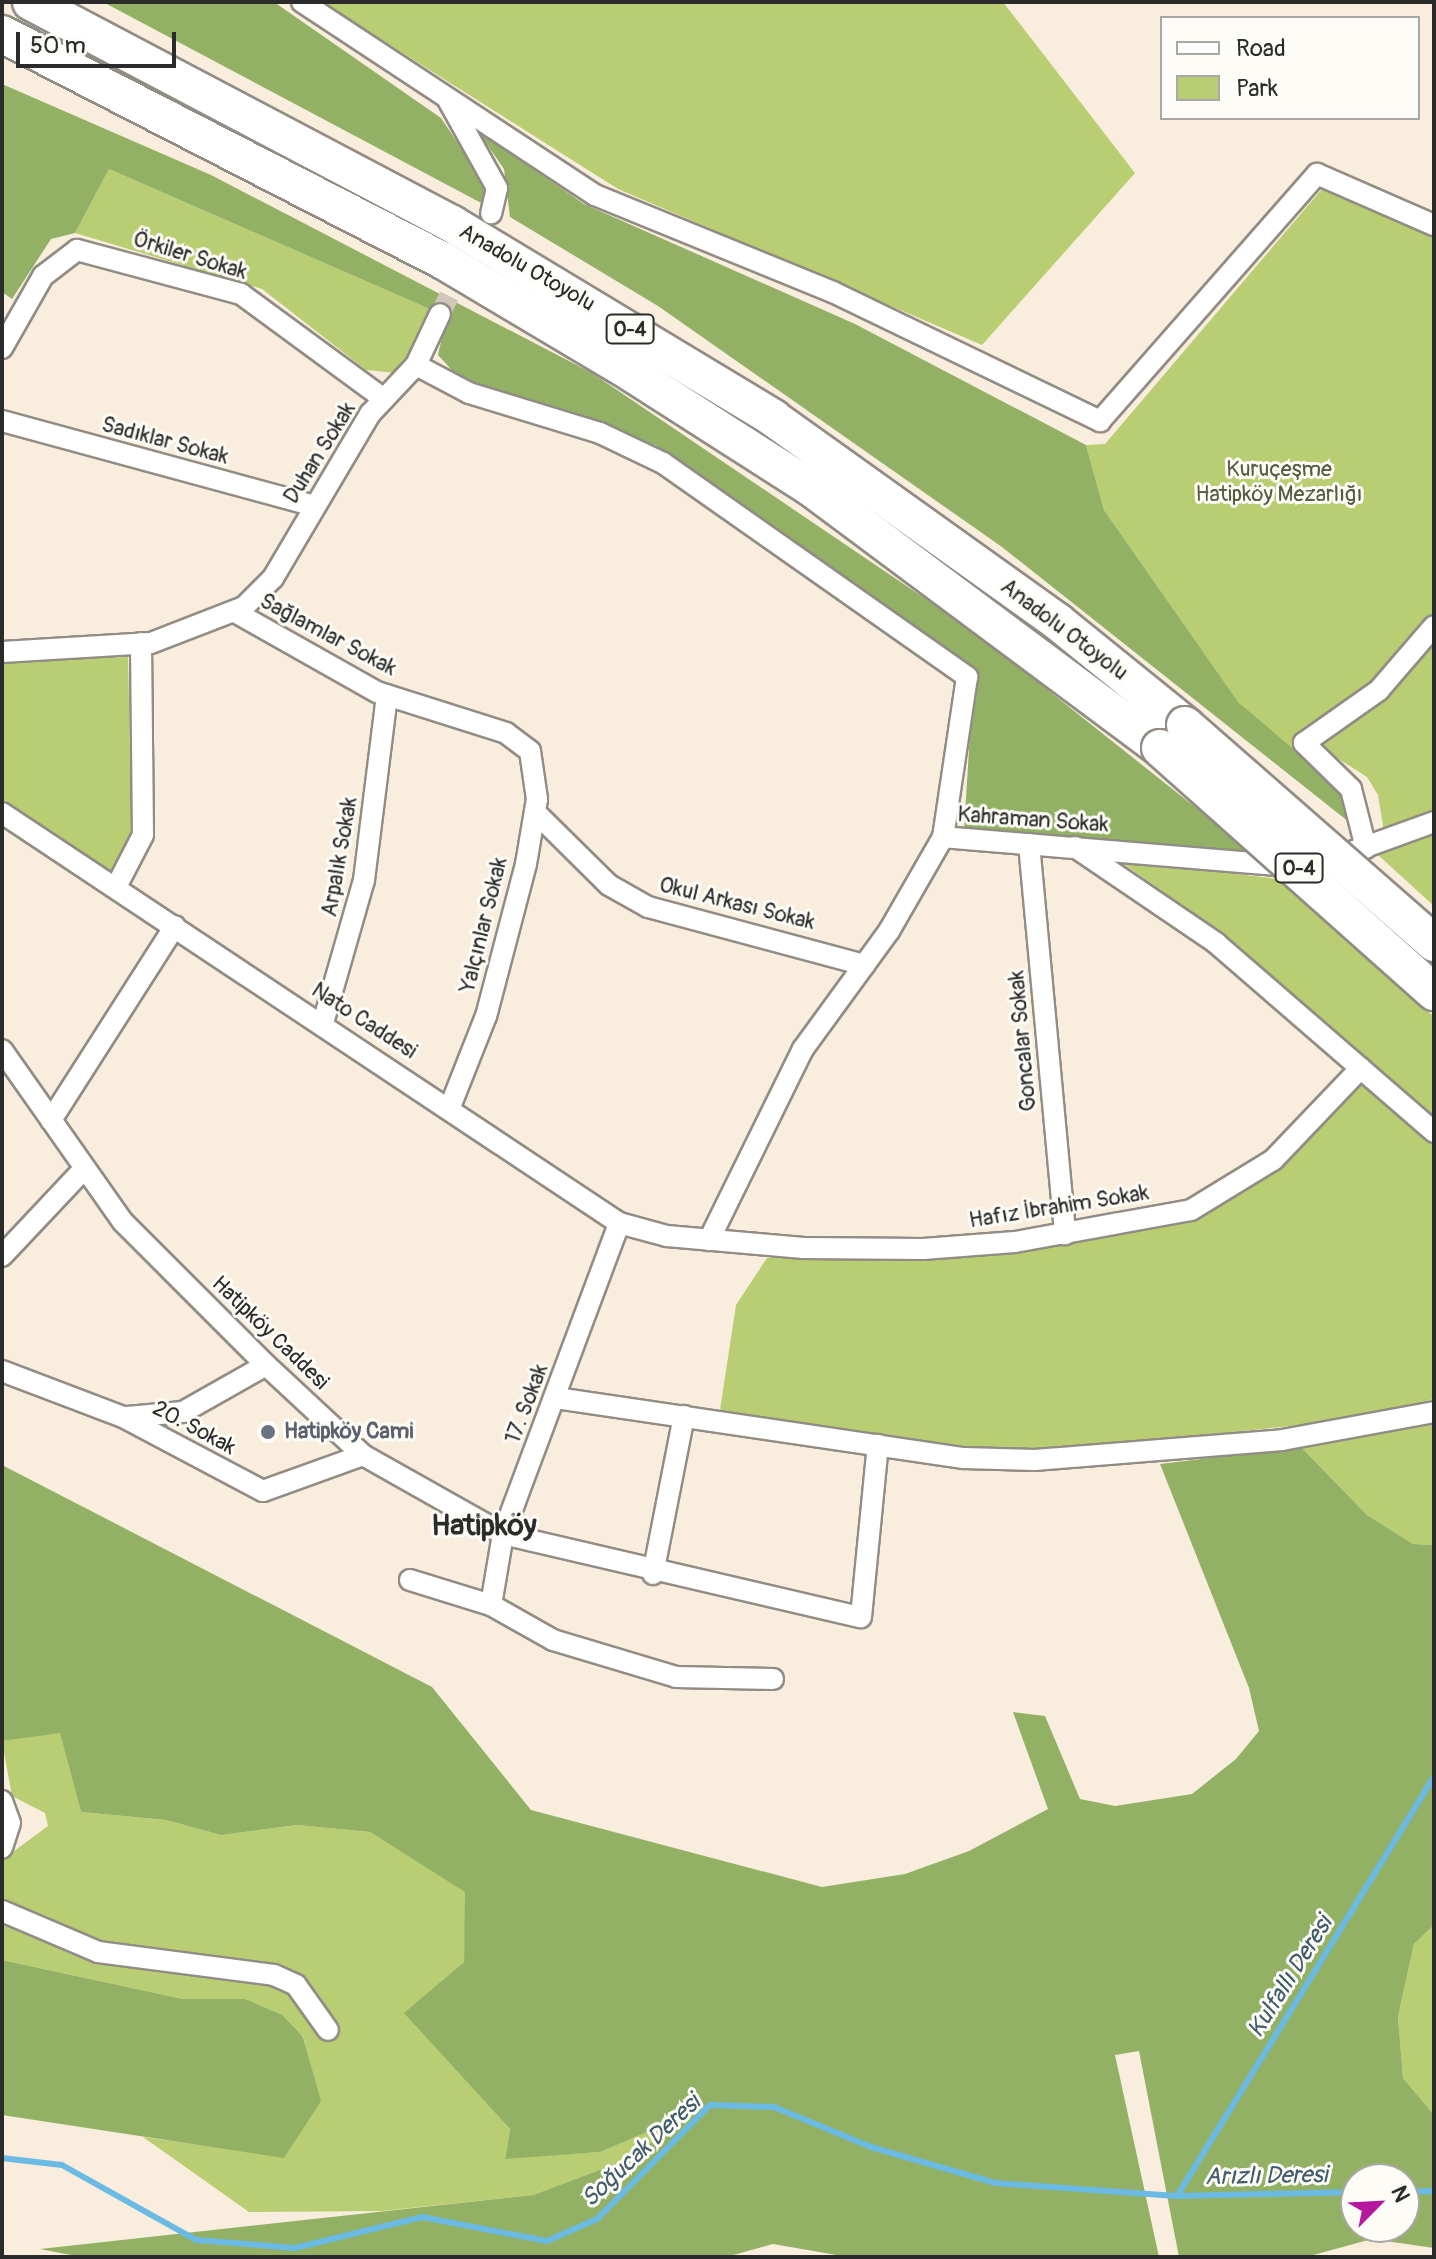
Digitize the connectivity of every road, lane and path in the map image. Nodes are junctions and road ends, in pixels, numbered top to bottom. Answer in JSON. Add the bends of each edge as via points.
{"nodes":[{"id":1,"x":31,"y":2,"type":"edge"},
{"id":2,"x":302,"y":2,"type":"edge"},
{"id":3,"x":2,"y":34,"type":"edge"},
{"id":4,"x":448,"y":100,"type":"junction"},
{"id":5,"x":491,"y":213,"type":"dead end"},
{"id":6,"x":1434,"y":225,"type":"edge"},
{"id":7,"x":440,"y":314,"type":"tunnel mouth"},
{"id":8,"x":2,"y":348,"type":"edge"},
{"id":9,"x":416,"y":365,"type":"junction"},
{"id":10,"x":384,"y":399,"type":"junction"},
{"id":11,"x":2,"y":421,"type":"edge"},
{"id":12,"x":315,"y":506,"type":"junction"},
{"id":13,"x":235,"y":612,"type":"junction"},
{"id":14,"x":1434,"y":626,"type":"edge"},
{"id":15,"x":141,"y":643,"type":"junction"},
{"id":16,"x":2,"y":652,"type":"edge"},
{"id":17,"x":387,"y":695,"type":"junction"},
{"id":18,"x":1172,"y":736,"type":"junction"},
{"id":19,"x":530,"y":751,"type":"joint"},
{"id":20,"x":535,"y":812,"type":"junction"},
{"id":21,"x":2,"y":813,"type":"edge"},
{"id":22,"x":1434,"y":822,"type":"edge"},
{"id":23,"x":943,"y":837,"type":"junction"},
{"id":24,"x":1029,"y":844,"type":"junction"},
{"id":25,"x":1075,"y":847,"type":"junction"},
{"id":26,"x":1366,"y":848,"type":"junction"},
{"id":27,"x":116,"y":887,"type":"junction"},
{"id":28,"x":175,"y":926,"type":"junction"},
{"id":29,"x":1434,"y":943,"type":"edge"},
{"id":30,"x":864,"y":965,"type":"junction"},
{"id":31,"x":1434,"y":992,"type":"edge"},
{"id":32,"x":323,"y":1023,"type":"junction"},
{"id":33,"x":2,"y":1050,"type":"edge"},
{"id":34,"x":1361,"y":1068,"type":"junction"},
{"id":35,"x":450,"y":1107,"type":"junction"},
{"id":36,"x":51,"y":1120,"type":"junction"},
{"id":37,"x":1434,"y":1132,"type":"edge"},
{"id":38,"x":84,"y":1169,"type":"junction"},
{"id":39,"x":619,"y":1223,"type":"junction"},
{"id":40,"x":1065,"y":1234,"type":"junction"},
{"id":41,"x":709,"y":1240,"type":"junction"},
{"id":42,"x":2,"y":1256,"type":"edge"},
{"id":43,"x":266,"y":1365,"type":"junction"},
{"id":44,"x":2,"y":1371,"type":"edge"},
{"id":45,"x":556,"y":1398,"type":"junction"},
{"id":46,"x":1434,"y":1412,"type":"edge"},
{"id":47,"x":684,"y":1416,"type":"junction"},
{"id":48,"x":123,"y":1417,"type":"junction"},
{"id":49,"x":878,"y":1445,"type":"junction"},
{"id":50,"x":363,"y":1455,"type":"junction"},
{"id":51,"x":503,"y":1534,"type":"junction"},
{"id":52,"x":653,"y":1574,"type":"junction"},
{"id":53,"x":410,"y":1580,"type":"dead end"},
{"id":54,"x":491,"y":1605,"type":"junction"},
{"id":55,"x":773,"y":1679,"type":"dead end"},
{"id":56,"x":2,"y":1801,"type":"edge"},
{"id":57,"x":2,"y":1848,"type":"edge"},
{"id":58,"x":2,"y":1911,"type":"edge"},
{"id":59,"x":328,"y":2030,"type":"dead end"}],
"edges":[{"from":1,"to":18,"type":"highway","name":"Anadolu Otoyolu","number":"O-4","via":[[452,224],[773,418],[1058,622]]},
{"from":2,"to":4,"type":"street"},
{"from":3,"to":18,"type":"highway","name":"Anadolu Otoyolu","number":"O-4","via":[[428,253],[633,374],[810,487]]},
{"from":4,"to":5,"type":"street","via":[[497,188]]},
{"from":4,"to":6,"type":"street","via":[[595,195],[833,292],[1100,421],[1317,174]]},
{"from":7,"to":9,"type":"street","name":"Duhan Sokak"},
{"from":8,"to":10,"type":"street","name":"Örkiler Sokak","via":[[43,276],[77,250],[241,294]]},
{"from":9,"to":10,"type":"street","name":"Duhan Sokak"},
{"from":9,"to":23,"type":"street","via":[[469,393],[600,433],[663,463],[967,677]]},
{"from":10,"to":12,"type":"street","name":"Duhan Sokak"},
{"from":11,"to":12,"type":"street","name":"Sadıklar Sokak"},
{"from":12,"to":13,"type":"street","name":"Duhan Sokak","via":[[261,593]]},
{"from":13,"to":15,"type":"street","name":"Sağlamlar Sokak"},
{"from":13,"to":17,"type":"street","name":"Sağlamlar Sokak"},
{"from":14,"to":26,"type":"street","via":[[1379,690],[1304,743],[1351,789]]},
{"from":15,"to":16,"type":"street","name":"Sağlamlar Sokak"},
{"from":15,"to":27,"type":"street","via":[[143,835]]},
{"from":17,"to":19,"type":"street","name":"Sağlamlar Sokak","via":[[506,733]]},
{"from":17,"to":32,"type":"street","name":"Arpalık Sokak","via":[[364,880]]},
{"from":18,"to":29,"type":"highway","number":"O-4","bridge":true},
{"from":18,"to":31,"type":"highway","number":"O-4","bridge":true},
{"from":19,"to":20,"type":"street","name":"Yalçınlar Sokak"},
{"from":20,"to":30,"type":"street","name":"Okul Arkası Sokak","via":[[609,885],[638,903]]},
{"from":20,"to":35,"type":"street","name":"Yalçınlar Sokak","via":[[486,1016]]},
{"from":21,"to":27,"type":"street","name":"Nato Caddesi"},
{"from":22,"to":26,"type":"street","name":"Kahraman Sokak"},
{"from":23,"to":24,"type":"street","name":"Kahraman Sokak"},
{"from":23,"to":30,"type":"street","name":"Kahraman Sokak"},
{"from":24,"to":25,"type":"street","name":"Kahraman Sokak"},
{"from":24,"to":40,"type":"street","name":"Goncalar Sokak"},
{"from":25,"to":26,"type":"street","name":"Kahraman Sokak","via":[[1258,870],[1312,865]]},
{"from":25,"to":34,"type":"street","via":[[1216,943]]},
{"from":27,"to":28,"type":"street","name":"Nato Caddesi"},
{"from":28,"to":32,"type":"street","name":"Nato Caddesi"},
{"from":28,"to":36,"type":"street"},
{"from":30,"to":41,"type":"street","name":"Kahraman Sokak","via":[[803,1049]]},
{"from":32,"to":35,"type":"street","name":"Nato Caddesi"},
{"from":33,"to":36,"type":"street","name":"Hatipköy Caddesi"},
{"from":34,"to":37,"type":"street"},
{"from":34,"to":40,"type":"street","name":"Hafız İbrahim Sokak","via":[[1306,1132],[1209,1202]]},
{"from":35,"to":39,"type":"street","name":"Nato Caddesi"},
{"from":36,"to":38,"type":"street","name":"Hatipköy Caddesi"},
{"from":38,"to":42,"type":"street"},
{"from":38,"to":43,"type":"street","name":"Hatipköy Caddesi","via":[[123,1222]]},
{"from":39,"to":41,"type":"street","name":"Nato Caddesi"},
{"from":39,"to":45,"type":"street","name":"17. Sokak"},
{"from":40,"to":41,"type":"street","name":"Hafız İbrahim Sokak","via":[[923,1249]]},
{"from":43,"to":48,"type":"street","via":[[183,1412]]},
{"from":43,"to":50,"type":"street","name":"Hatipköy Caddesi"},
{"from":44,"to":48,"type":"street","name":"20. Sokak"},
{"from":45,"to":47,"type":"street"},
{"from":45,"to":51,"type":"street","name":"17. Sokak"},
{"from":46,"to":49,"type":"street","via":[[1282,1440],[1097,1459],[964,1458]]},
{"from":47,"to":49,"type":"street"},
{"from":47,"to":52,"type":"street"},
{"from":48,"to":50,"type":"street","name":"20. Sokak","via":[[263,1491]]},
{"from":49,"to":52,"type":"street","name":"Hatipköy Caddesi","via":[[861,1617]]},
{"from":50,"to":51,"type":"street","name":"Hatipköy Caddesi"},
{"from":51,"to":52,"type":"street","name":"Hatipköy Caddesi"},
{"from":51,"to":54,"type":"street","name":"17. Sokak"},
{"from":53,"to":54,"type":"street"},
{"from":54,"to":55,"type":"street","via":[[553,1640],[676,1677]]},
{"from":56,"to":57,"type":"street","via":[[10,1823]]},
{"from":58,"to":59,"type":"street","via":[[98,1952],[274,1975],[296,1985]]}]}
